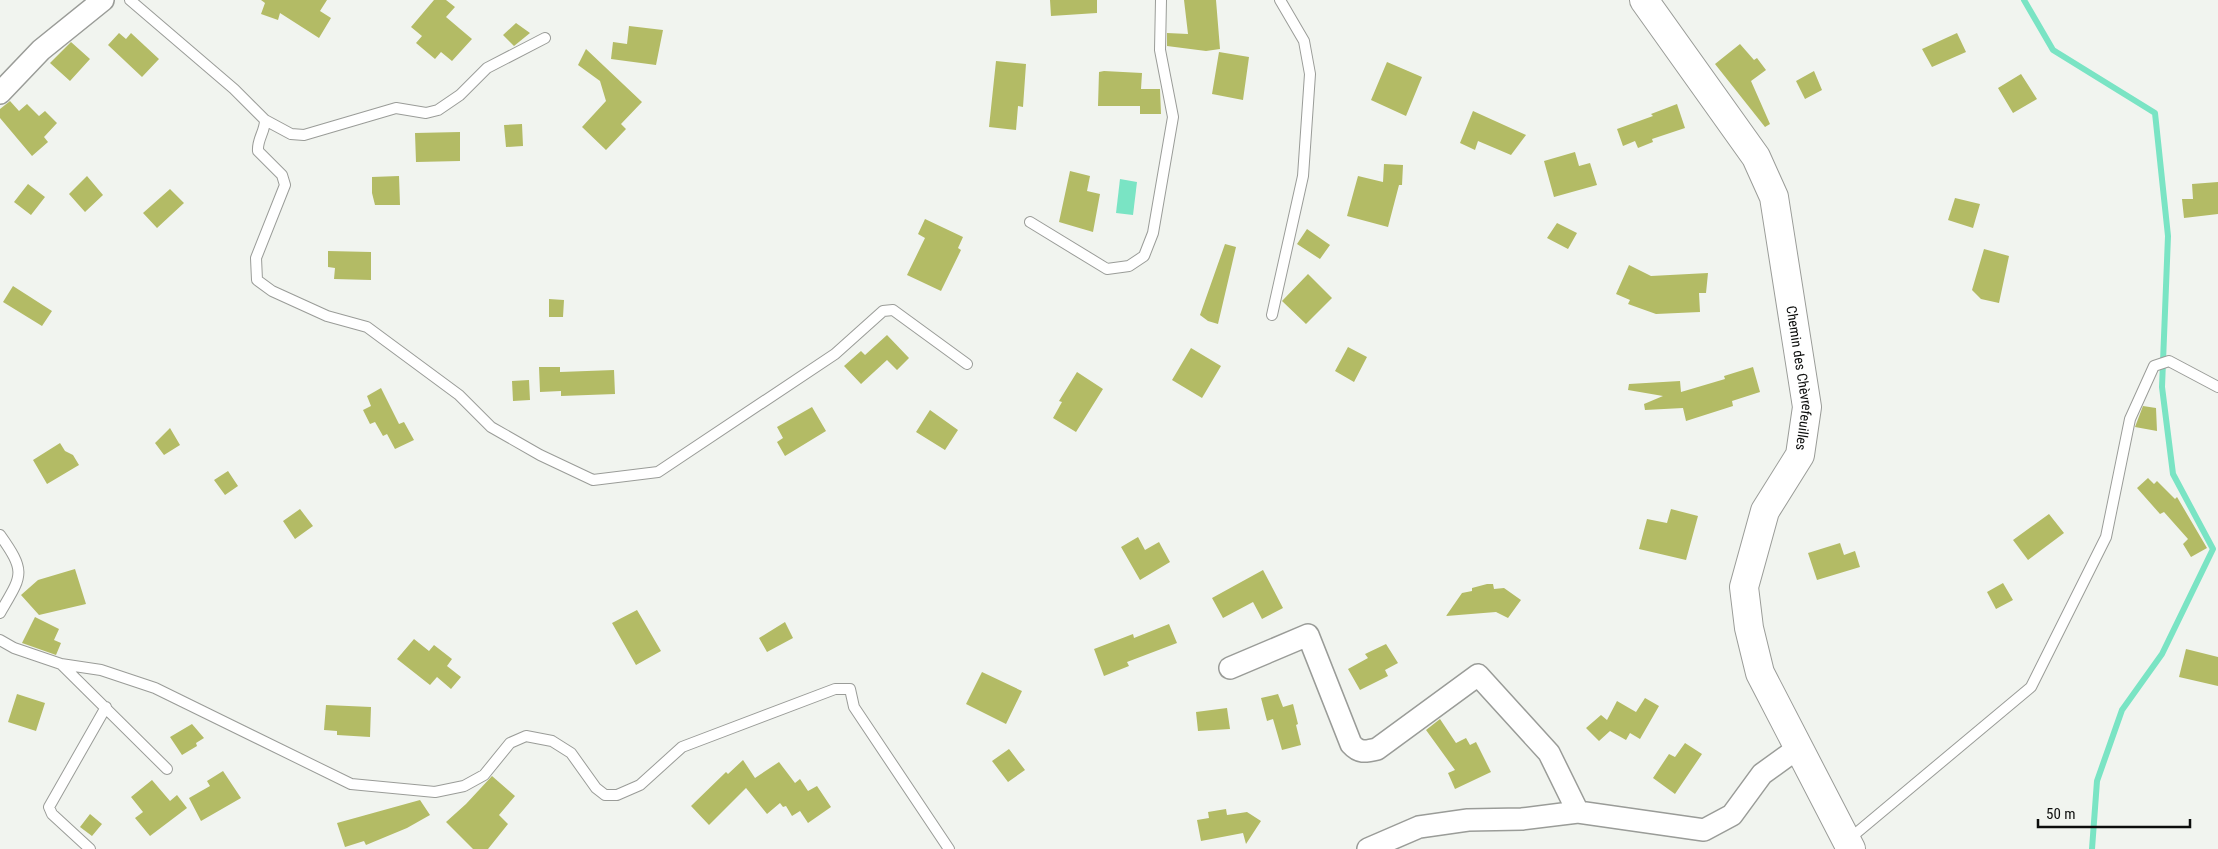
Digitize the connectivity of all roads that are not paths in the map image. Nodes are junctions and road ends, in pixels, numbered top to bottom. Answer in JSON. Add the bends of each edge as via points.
{"nodes":[{"id":1,"x":103,"y":0,"type":"edge"},
{"id":2,"x":130,"y":0,"type":"edge"},
{"id":3,"x":1161,"y":0,"type":"edge"},
{"id":4,"x":1280,"y":0,"type":"edge"},
{"id":5,"x":1644,"y":0,"type":"edge"},
{"id":6,"x":545,"y":38,"type":"dead end"},
{"id":7,"x":0,"y":94,"type":"edge"},
{"id":8,"x":265,"y":120,"type":"junction"},
{"id":9,"x":1030,"y":222,"type":"dead end"},
{"id":10,"x":1272,"y":315,"type":"dead end"},
{"id":11,"x":967,"y":364,"type":"dead end"},
{"id":12,"x":2218,"y":387,"type":"edge"},
{"id":13,"x":0,"y":535,"type":"edge"},
{"id":14,"x":0,"y":613,"type":"edge"},
{"id":15,"x":0,"y":640,"type":"edge"},
{"id":16,"x":61,"y":664,"type":"junction"},
{"id":17,"x":1230,"y":668,"type":"dead end"},
{"id":18,"x":106,"y":708,"type":"junction"},
{"id":19,"x":1798,"y":748,"type":"junction"},
{"id":20,"x":167,"y":769,"type":"dead end"},
{"id":21,"x":1578,"y":812,"type":"junction"},
{"id":22,"x":1845,"y":846,"type":"edge"},
{"id":23,"x":90,"y":849,"type":"edge"},
{"id":24,"x":949,"y":849,"type":"edge"},
{"id":25,"x":1368,"y":849,"type":"edge"}],
"edges":[{"from":1,"to":7,"type":"street","via":[[41,50]]},
{"from":2,"to":8,"type":"lane","via":[[234,89]]},
{"from":3,"to":9,"type":"lane","via":[[1160,50],[1173,117],[1153,233],[1144,256],[1129,266],[1107,269]]},
{"from":4,"to":10,"type":"lane","via":[[1304,41],[1310,74],[1303,176]]},
{"from":5,"to":19,"type":"street","name":"Chemin des Chèvrefeuilles","via":[[1756,157],[1774,196],[1807,407],[1800,455],[1765,511],[1744,587],[1749,628],[1760,673]]},
{"from":6,"to":8,"type":"lane","via":[[487,68],[460,95],[438,110],[426,113],[396,108],[304,136],[291,134]]},
{"from":8,"to":11,"type":"lane","via":[[257,143],[258,151],[282,175],[285,186],[256,258],[257,280],[327,316],[367,327],[459,395],[491,427],[593,480],[658,472],[835,354],[883,311],[893,310]]},
{"from":12,"to":22,"type":"lane","via":[[2168,361],[2154,366],[2130,418],[2106,537],[2031,687]]},
{"from":13,"to":14,"type":"lane","via":[[20,568],[18,581]]},
{"from":15,"to":16,"type":"lane"},
{"from":16,"to":18,"type":"lane"},
{"from":16,"to":24,"type":"lane","via":[[101,670],[155,688],[351,784],[435,792],[464,786],[484,775],[510,743],[526,736],[552,741],[565,749],[596,788],[605,794],[617,795],[640,784],[682,747],[835,689],[850,688],[854,707]]},
{"from":17,"to":21,"type":"street","via":[[1308,635],[1351,744],[1366,752],[1376,749],[1478,675],[1549,753]]},
{"from":18,"to":20,"type":"lane"},
{"from":18,"to":23,"type":"lane","via":[[49,807],[52,814]]},
{"from":19,"to":21,"type":"street","via":[[1762,774],[1732,815],[1704,830]]},
{"from":19,"to":22,"type":"street","name":"Chemin des Chèvrefeuilles"},
{"from":21,"to":25,"type":"street","via":[[1420,827]]}]}
